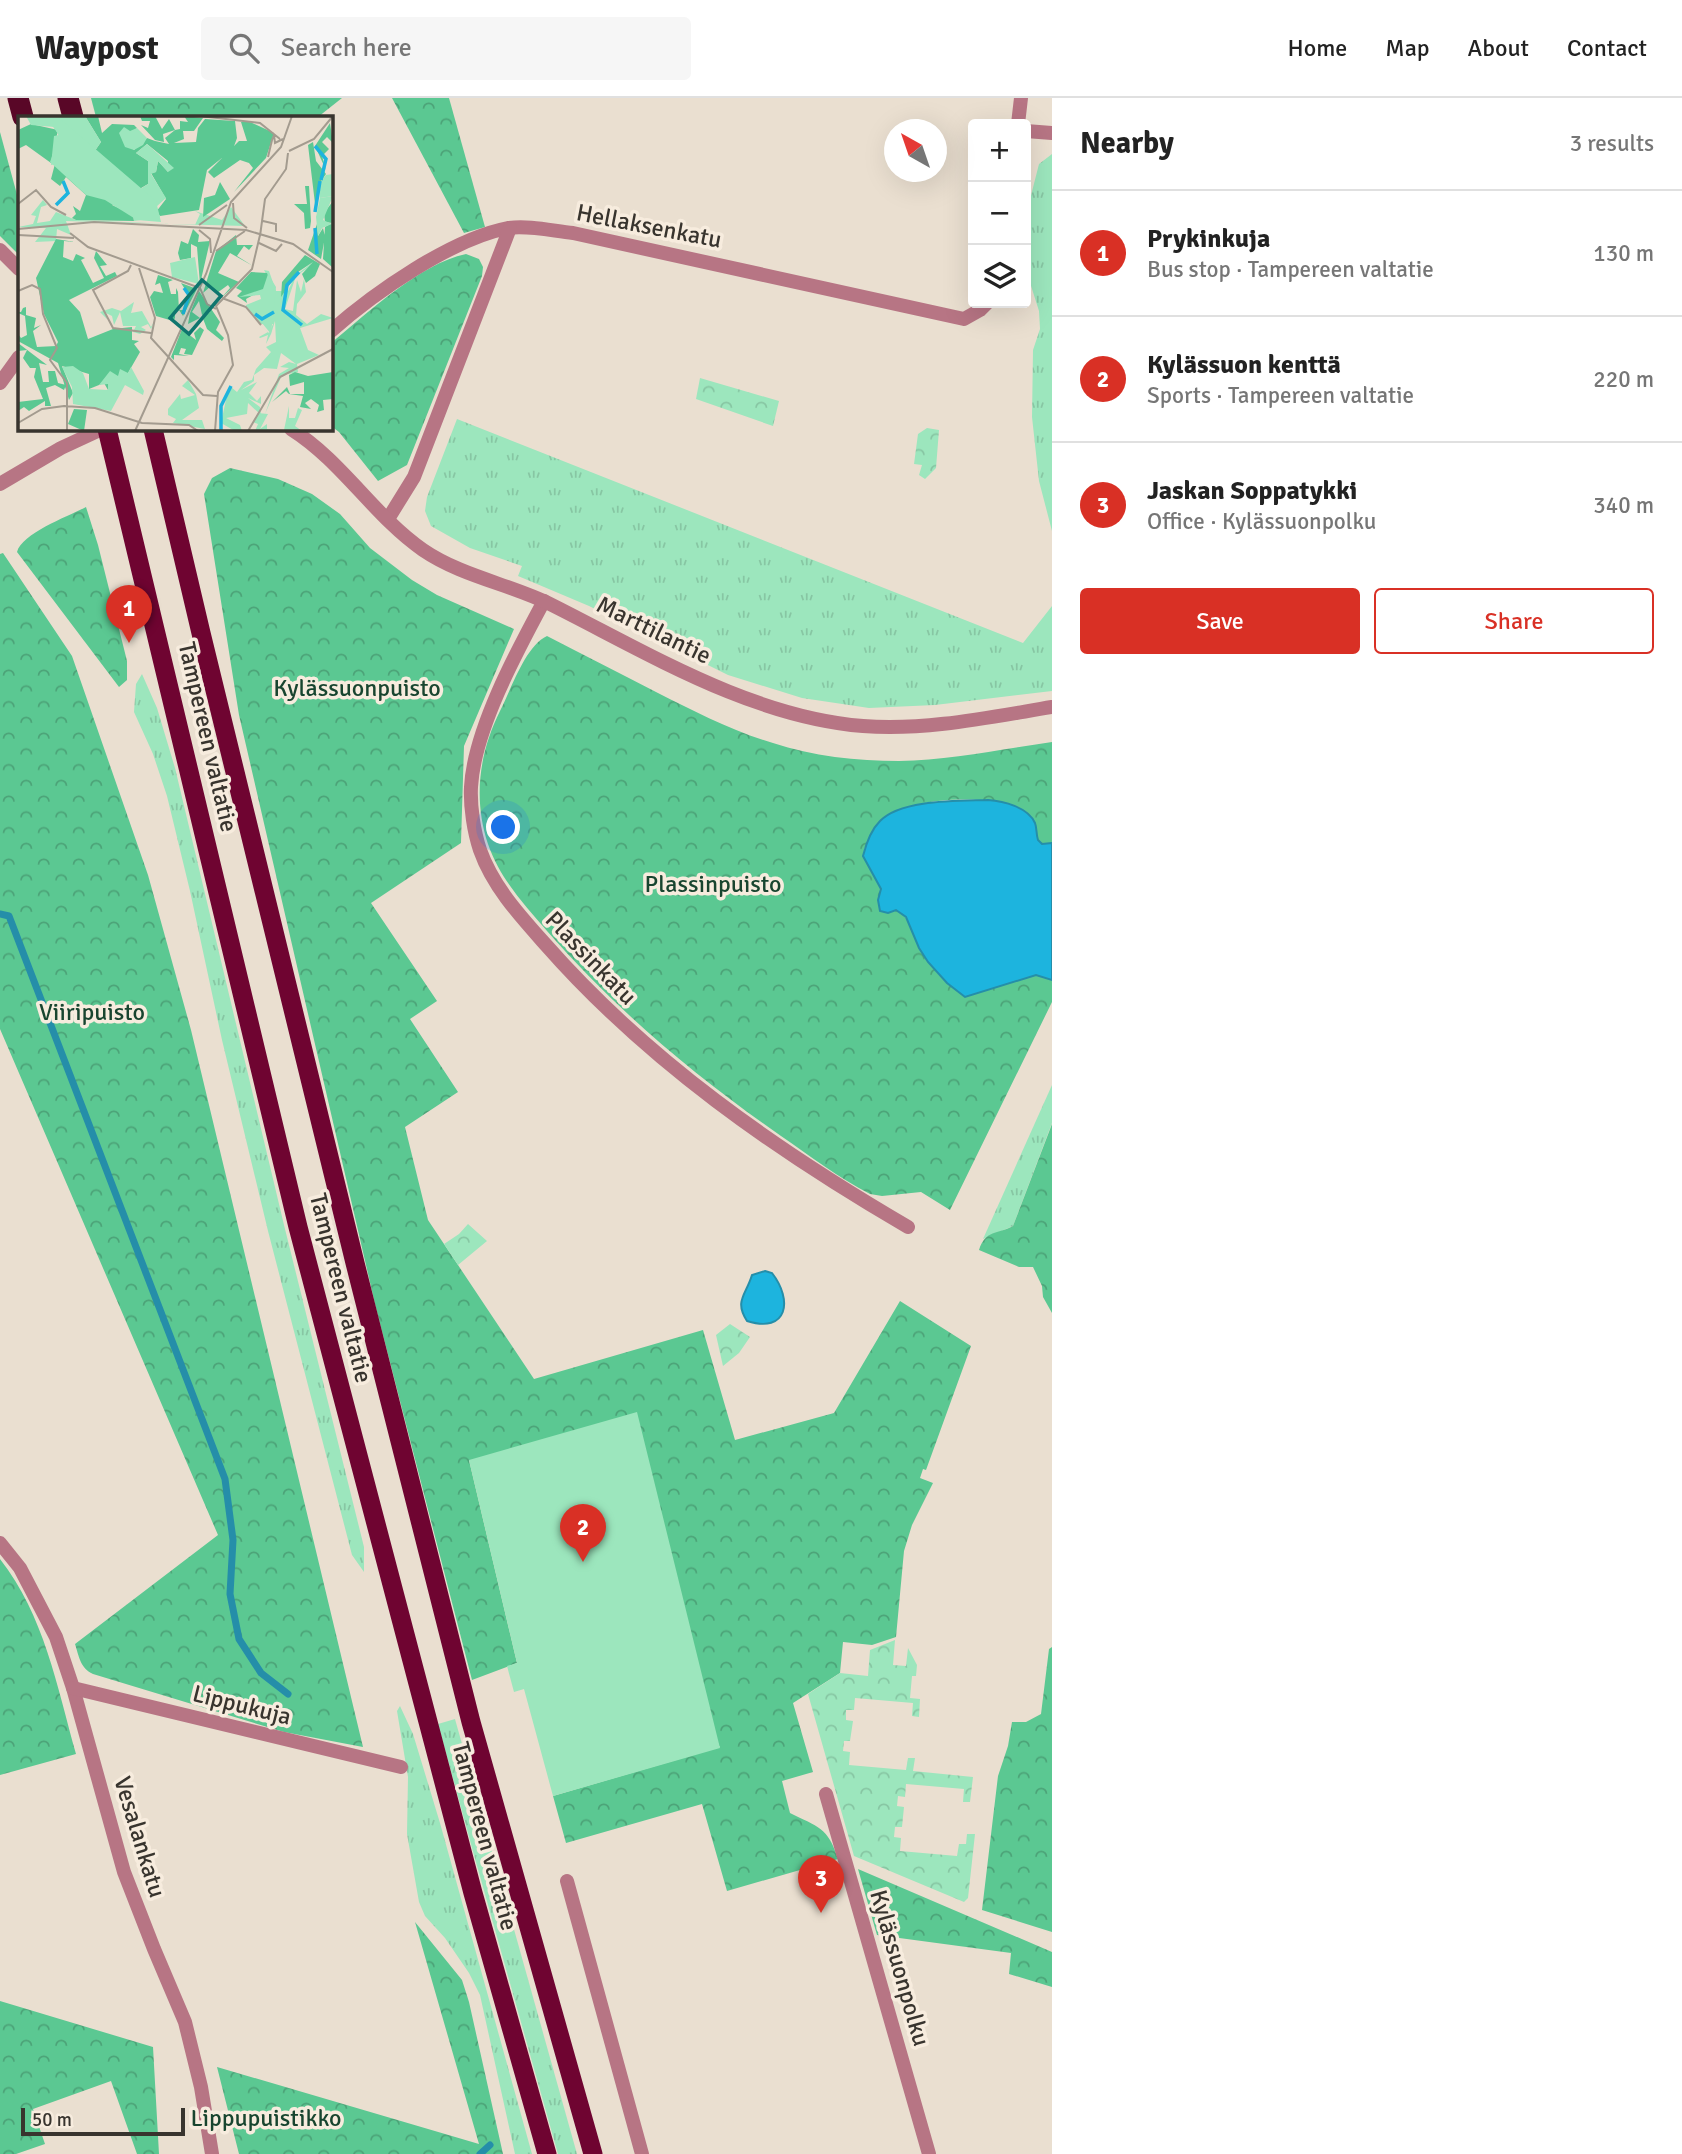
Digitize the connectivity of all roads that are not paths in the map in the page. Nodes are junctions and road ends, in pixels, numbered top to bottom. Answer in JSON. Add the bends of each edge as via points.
{"nodes":[{"id":1,"x":18,"y":98,"type":"edge"},
{"id":2,"x":68,"y":98,"type":"edge"},
{"id":3,"x":1021,"y":98,"type":"edge"},
{"id":4,"x":23,"y":116,"type":"edge"},
{"id":5,"x":74,"y":116,"type":"edge"},
{"id":6,"x":1019,"y":119,"type":"edge"},
{"id":7,"x":1031,"y":131,"type":"edge"},
{"id":8,"x":1052,"y":133,"type":"edge"},
{"id":9,"x":510,"y":228,"type":"junction"},
{"id":10,"x":0,"y":250,"type":"edge"},
{"id":11,"x":18,"y":268,"type":"edge"},
{"id":12,"x":980,"y":308,"type":"edge"},
{"id":13,"x":332,"y":330,"type":"edge"},
{"id":14,"x":18,"y":358,"type":"edge"},
{"id":15,"x":0,"y":383,"type":"edge"},
{"id":16,"x":102,"y":430,"type":"edge"},
{"id":17,"x":104,"y":430,"type":"edge"},
{"id":18,"x":153,"y":430,"type":"edge"},
{"id":19,"x":292,"y":430,"type":"edge"},
{"id":20,"x":0,"y":484,"type":"edge"},
{"id":21,"x":387,"y":519,"type":"junction"},
{"id":22,"x":544,"y":601,"type":"junction"},
{"id":23,"x":1052,"y":707,"type":"edge"},
{"id":24,"x":908,"y":1227,"type":"dead end"},
{"id":25,"x":0,"y":1543,"type":"edge"},
{"id":26,"x":73,"y":1688,"type":"junction"},
{"id":27,"x":401,"y":1767,"type":"dead end"},
{"id":28,"x":826,"y":1794,"type":"dead end"},
{"id":29,"x":567,"y":1881,"type":"dead end"},
{"id":30,"x":212,"y":2154,"type":"edge"},
{"id":31,"x":547,"y":2154,"type":"edge"},
{"id":32,"x":593,"y":2154,"type":"edge"},
{"id":33,"x":642,"y":2154,"type":"edge"},
{"id":34,"x":929,"y":2154,"type":"edge"}],
"edges":[{"from":1,"to":4,"type":"highway"},
{"from":2,"to":5,"type":"highway"},
{"from":3,"to":6,"type":"street"},
{"from":7,"to":8,"type":"street"},
{"from":9,"to":12,"type":"street","name":"Hellaksenkatu","via":[[573,233],[964,319]]},
{"from":9,"to":13,"type":"street","name":"Hellaksenkatu","via":[[433,258]]},
{"from":9,"to":21,"type":"street","via":[[414,477]]},
{"from":10,"to":11,"type":"street"},
{"from":14,"to":15,"type":"street"},
{"from":16,"to":20,"type":"street","via":[[61,447]]},
{"from":17,"to":31,"type":"highway","name":"Tampereen valtatie","via":[[298,1227],[472,1893]]},
{"from":18,"to":32,"type":"highway","name":"Tampereen valtatie","via":[[471,1722]]},
{"from":19,"to":21,"type":"street","name":"Marttilantie"},
{"from":21,"to":22,"type":"street","name":"Marttilantie","via":[[439,559]]},
{"from":22,"to":23,"type":"street","name":"Marttilantie","via":[[734,694],[825,721],[898,726]]},
{"from":22,"to":24,"type":"street","name":"Plassinkatu","via":[[491,712],[471,788],[480,849],[500,889],[571,974],[644,1043],[781,1148]]},
{"from":25,"to":26,"type":"street","name":"Vesalankatu","via":[[20,1568],[56,1637]]},
{"from":26,"to":27,"type":"street","name":"Lippukuja"},
{"from":26,"to":30,"type":"street","name":"Vesalankatu","via":[[124,1872],[186,2022]]},
{"from":28,"to":34,"type":"street","name":"Kylässuonpolku"},
{"from":29,"to":33,"type":"street"}]}
